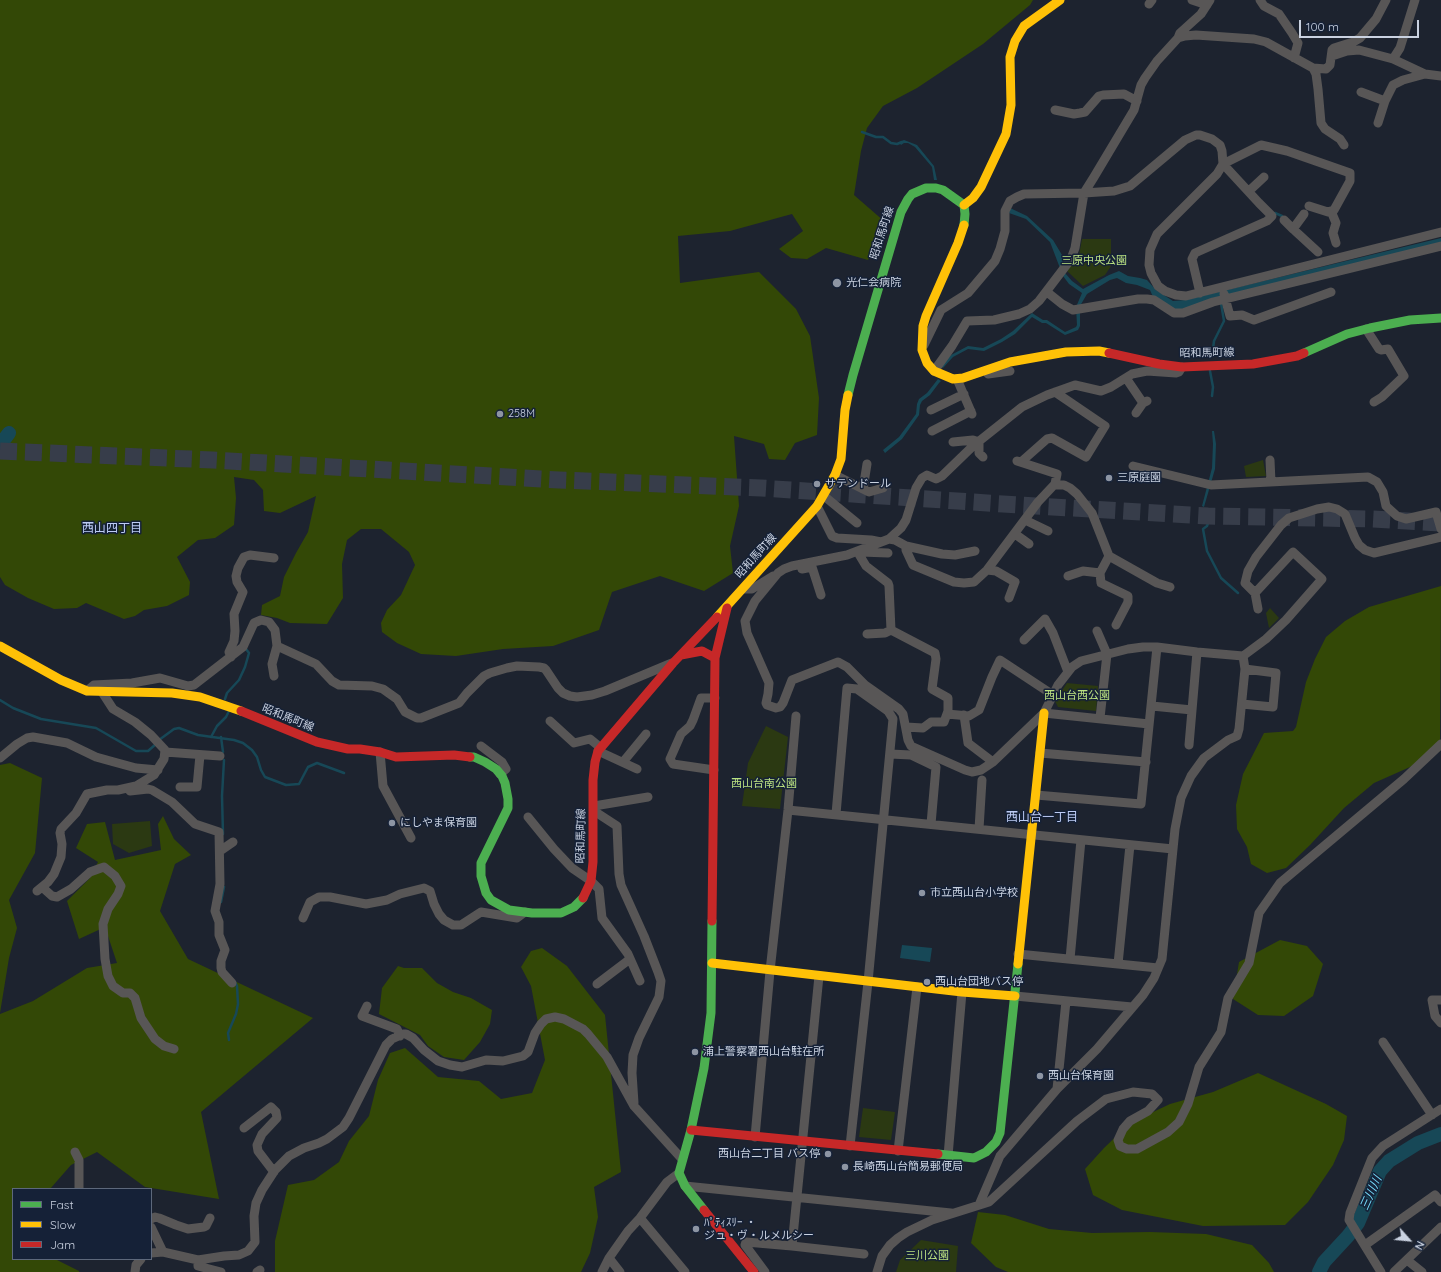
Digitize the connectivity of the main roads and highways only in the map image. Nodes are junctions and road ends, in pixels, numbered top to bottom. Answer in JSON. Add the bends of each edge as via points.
{"nodes":[{"id":1,"x":1060,"y":0,"type":"edge"},
{"id":2,"x":964,"y":205,"type":"junction"},
{"id":3,"x":1441,"y":318,"type":"edge"},
{"id":4,"x":728,"y":606,"type":"junction"},
{"id":5,"x":0,"y":646,"type":"edge"},
{"id":6,"x":681,"y":655,"type":"junction"},
{"id":7,"x":715,"y":658,"type":"junction"},
{"id":8,"x":1044,"y":713,"type":"road end"},
{"id":9,"x":712,"y":963,"type":"junction"},
{"id":10,"x":1015,"y":996,"type":"junction"},
{"id":11,"x":692,"y":1130,"type":"junction"},
{"id":12,"x":754,"y":1272,"type":"edge"}],
"edges":[{"from":1,"to":2,"type":"main road","via":[[1024,26],[1014,40],[1010,56],[1011,105],[1006,134],[981,186],[973,198]]},
{"from":2,"to":3,"type":"main road","name":"昭和馬町線","via":[[964,224],[958,243],[923,326],[922,350],[927,363],[934,371],[949,378],[957,379],[1010,362],[1066,352],[1098,351],[1182,367],[1253,364],[1297,356],[1347,334],[1366,329],[1410,320]]},
{"from":2,"to":4,"type":"main road","name":"昭和馬町線","via":[[949,193],[936,188],[922,189],[909,196],[901,212],[853,375],[841,459],[835,475],[817,506]]},
{"from":4,"to":6,"type":"main road","name":"昭和馬町線"},
{"from":4,"to":7,"type":"main road"},
{"from":5,"to":6,"type":"main road","name":"昭和馬町線","via":[[61,680],[87,691],[172,692],[226,705],[317,742],[348,749],[380,752],[396,757],[454,755],[485,762],[500,774],[508,799],[508,808],[482,858],[480,870],[486,892],[491,900],[509,910],[555,913],[574,907],[585,896],[591,881],[595,762],[600,749]]},
{"from":6,"to":7,"type":"main road","via":[[702,651]]},
{"from":7,"to":9,"type":"main road"},
{"from":8,"to":10,"type":"main road"},
{"from":9,"to":10,"type":"main road"},
{"from":9,"to":11,"type":"main road","via":[[709,1036]]},
{"from":10,"to":11,"type":"main road","via":[[999,1138],[979,1156],[948,1156]]},
{"from":11,"to":12,"type":"main road","via":[[678,1173],[685,1186]]}]}
